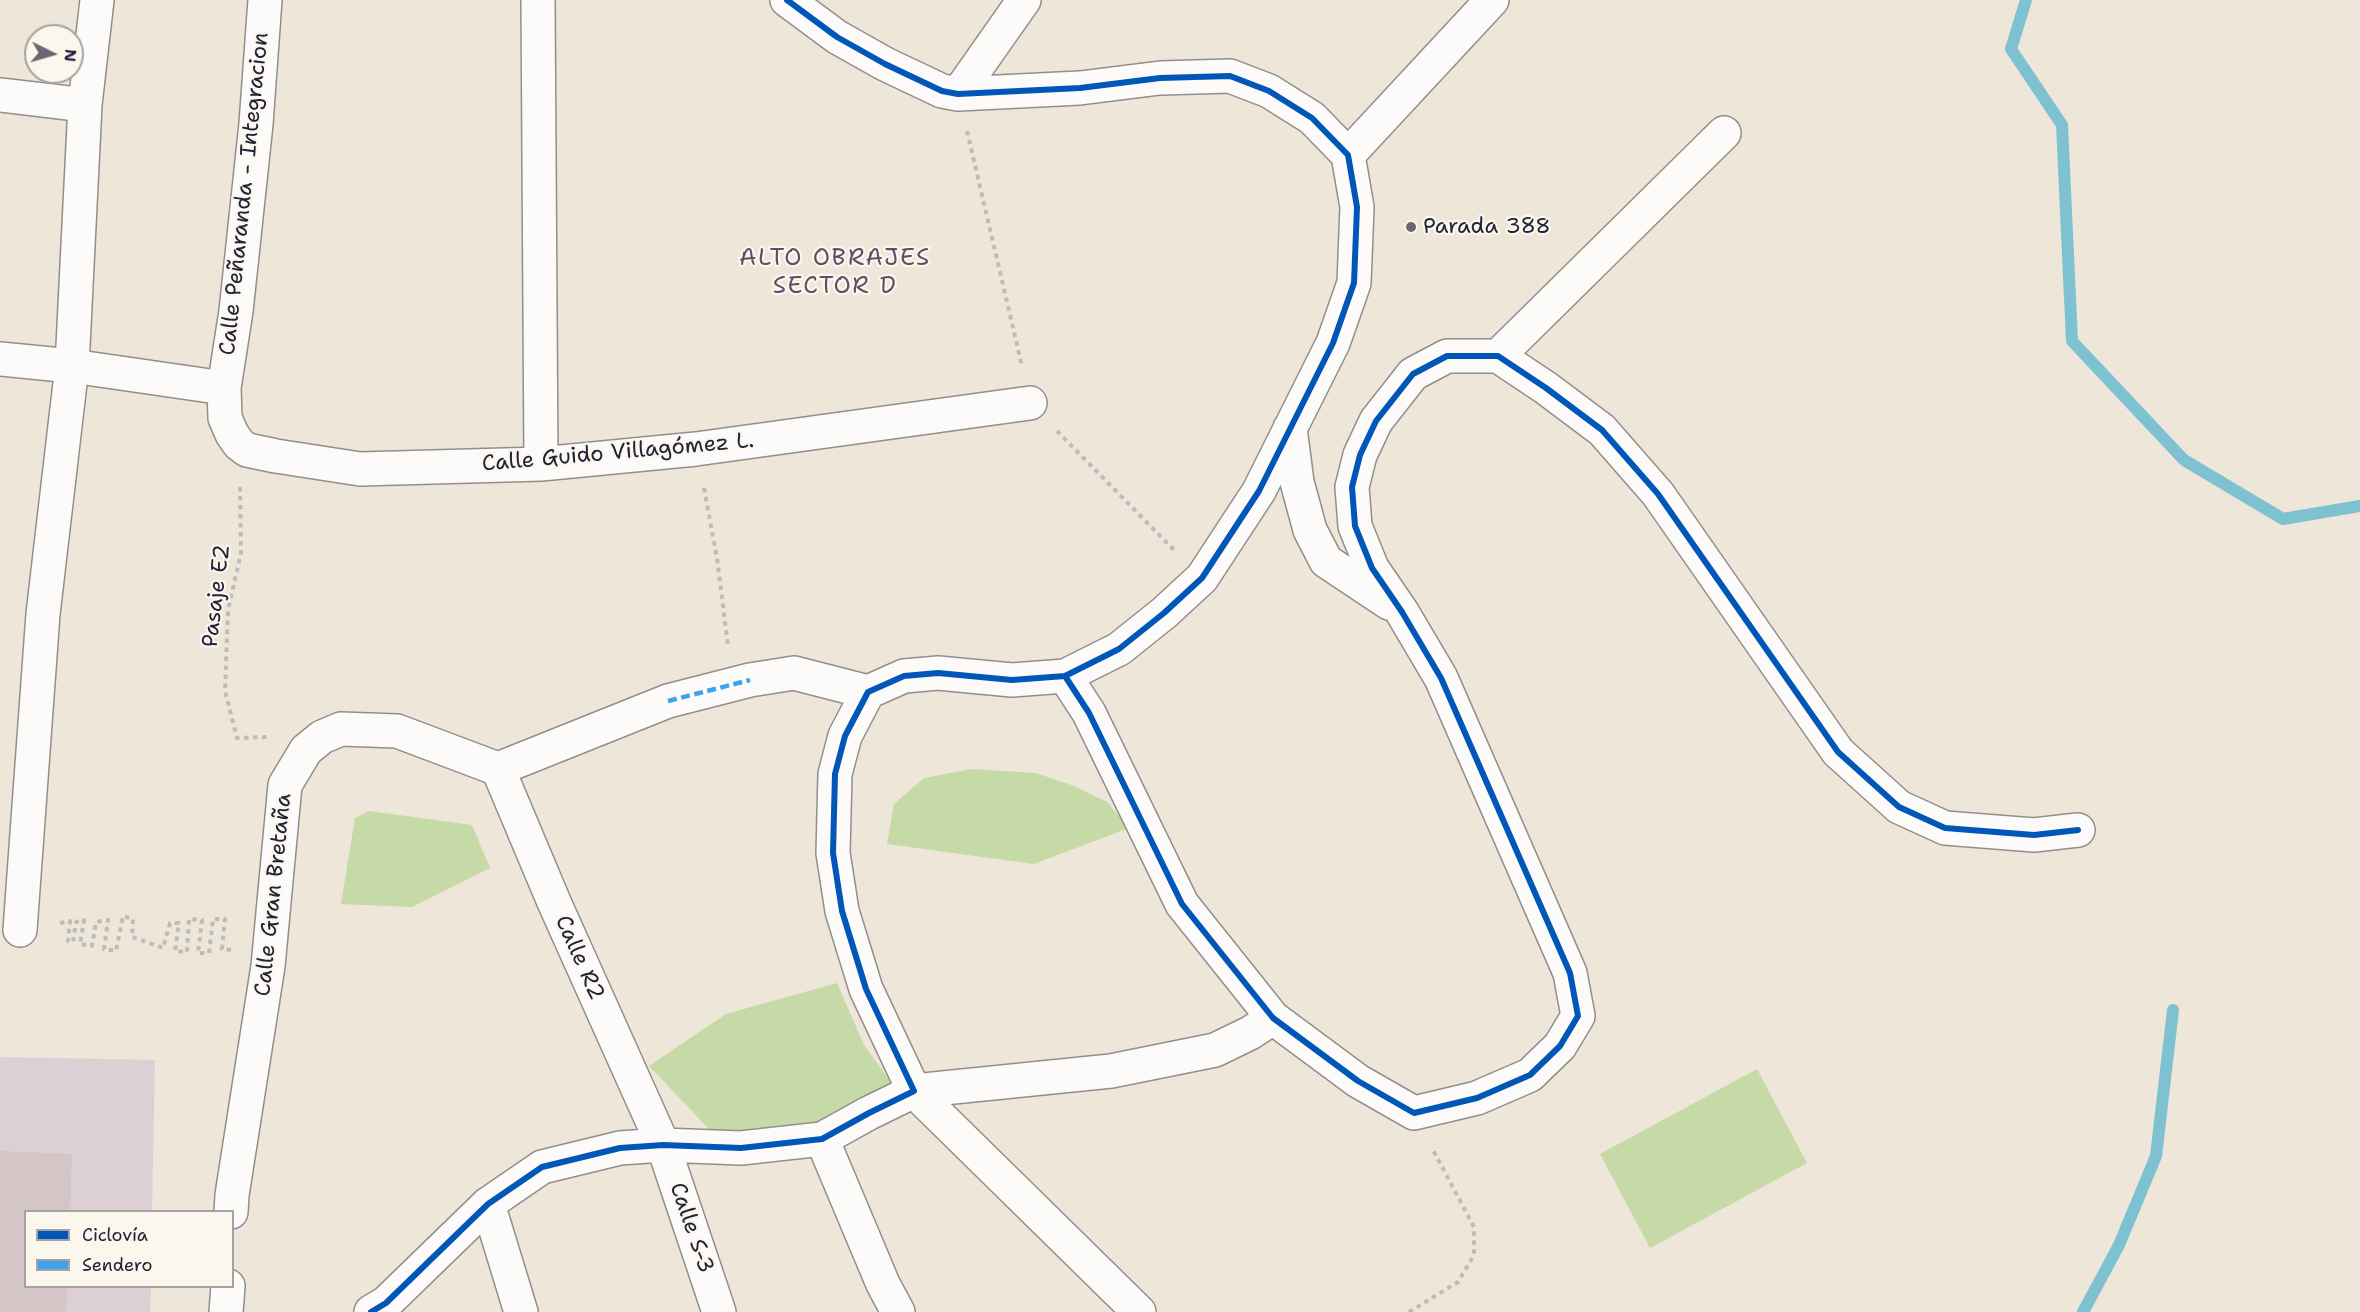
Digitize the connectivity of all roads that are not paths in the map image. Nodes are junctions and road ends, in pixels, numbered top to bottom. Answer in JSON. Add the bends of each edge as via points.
{"nodes":[{"id":1,"x":97,"y":0,"type":"edge"},
{"id":2,"x":265,"y":0,"type":"edge"},
{"id":3,"x":538,"y":0,"type":"edge"},
{"id":4,"x":787,"y":0,"type":"edge"},
{"id":5,"x":1024,"y":0,"type":"edge"},
{"id":6,"x":1492,"y":0,"type":"edge"},
{"id":7,"x":958,"y":94,"type":"junction"},
{"id":8,"x":0,"y":95,"type":"edge"},
{"id":9,"x":85,"y":105,"type":"junction"},
{"id":10,"x":1724,"y":133,"type":"dead end"},
{"id":11,"x":1348,"y":155,"type":"junction"},
{"id":12,"x":1498,"y":356,"type":"junction"},
{"id":13,"x":0,"y":359,"type":"edge"},
{"id":14,"x":72,"y":366,"type":"junction"},
{"id":15,"x":224,"y":388,"type":"junction"},
{"id":16,"x":1030,"y":403,"type":"road end"},
{"id":17,"x":1290,"y":428,"type":"junction"},
{"id":18,"x":541,"y":464,"type":"junction"},
{"id":19,"x":1402,"y":612,"type":"junction"},
{"id":20,"x":1065,"y":676,"type":"junction"},
{"id":21,"x":868,"y":692,"type":"junction"},
{"id":22,"x":498,"y":769,"type":"junction"},
{"id":23,"x":2078,"y":830,"type":"dead end"},
{"id":24,"x":20,"y":930,"type":"road end"},
{"id":25,"x":1273,"y":1018,"type":"junction"},
{"id":26,"x":914,"y":1091,"type":"junction"},
{"id":27,"x":822,"y":1139,"type":"junction"},
{"id":28,"x":663,"y":1145,"type":"junction"},
{"id":29,"x":488,"y":1204,"type":"junction"},
{"id":30,"x":231,"y":1210,"type":"edge"},
{"id":31,"x":228,"y":1288,"type":"edge"},
{"id":32,"x":226,"y":1312,"type":"edge"},
{"id":33,"x":371,"y":1312,"type":"edge"},
{"id":34,"x":521,"y":1312,"type":"edge"},
{"id":35,"x":719,"y":1312,"type":"edge"},
{"id":36,"x":898,"y":1312,"type":"edge"},
{"id":37,"x":1139,"y":1312,"type":"edge"}],
"edges":[{"from":1,"to":9,"type":"street"},
{"from":2,"to":15,"type":"street","name":"Calle Peñaranda - Integracion","via":[[256,124]]},
{"from":3,"to":18,"type":"street"},
{"from":4,"to":7,"type":"street","via":[[837,37],[885,64],[942,91]]},
{"from":5,"to":7,"type":"street"},
{"from":6,"to":11,"type":"street"},
{"from":7,"to":11,"type":"street","via":[[1230,76],[1269,91],[1312,118]]},
{"from":8,"to":9,"type":"street"},
{"from":9,"to":14,"type":"street"},
{"from":10,"to":12,"type":"street"},
{"from":11,"to":17,"type":"street","via":[[1357,207],[1354,283],[1333,343]]},
{"from":12,"to":19,"type":"street","via":[[1447,356],[1413,374],[1376,421],[1360,454],[1352,487],[1355,526],[1372,568]]},
{"from":12,"to":23,"type":"street","via":[[1602,430],[1658,494],[1838,752],[1899,807],[1945,828],[2034,835]]},
{"from":13,"to":14,"type":"street"},
{"from":14,"to":15,"type":"street"},
{"from":14,"to":24,"type":"street","via":[[43,614]]},
{"from":15,"to":18,"type":"street","name":"Calle Guido Villagómez L.","via":[[225,418],[232,434],[240,444],[256,452],[360,469]]},
{"from":16,"to":18,"type":"street","name":"Calle Guido Villagómez L.","via":[[696,449]]},
{"from":17,"to":19,"type":"street","via":[[1297,482],[1310,530],[1326,561]]},
{"from":17,"to":20,"type":"street","via":[[1259,491],[1202,578],[1119,649]]},
{"from":19,"to":25,"type":"street","via":[[1446,689],[1570,973],[1578,1016],[1560,1046],[1530,1075],[1477,1098],[1414,1113],[1358,1081]]},
{"from":20,"to":21,"type":"street","via":[[1012,680],[938,673],[904,676]]},
{"from":20,"to":25,"type":"street","via":[[1089,713],[1182,904]]},
{"from":21,"to":22,"type":"street","via":[[794,673],[750,680],[668,701]]},
{"from":21,"to":26,"type":"street","via":[[845,736],[835,774],[833,853],[842,911],[866,989]]},
{"from":22,"to":28,"type":"street","name":"Calle R2"},
{"from":22,"to":30,"type":"street","name":"Calle Gran Bretaña","via":[[397,731],[341,729],[306,750],[285,785],[268,966]]},
{"from":25,"to":26,"type":"street","via":[[1215,1050],[1111,1071]]},
{"from":26,"to":27,"type":"street"},
{"from":26,"to":37,"type":"street"},
{"from":27,"to":28,"type":"street","via":[[741,1148]]},
{"from":27,"to":36,"type":"street"},
{"from":28,"to":29,"type":"street","via":[[620,1148],[542,1167]]},
{"from":28,"to":35,"type":"street","name":"Calle S-3"},
{"from":29,"to":33,"type":"street","via":[[386,1303]]},
{"from":29,"to":34,"type":"street"},
{"from":31,"to":32,"type":"street"}]}
